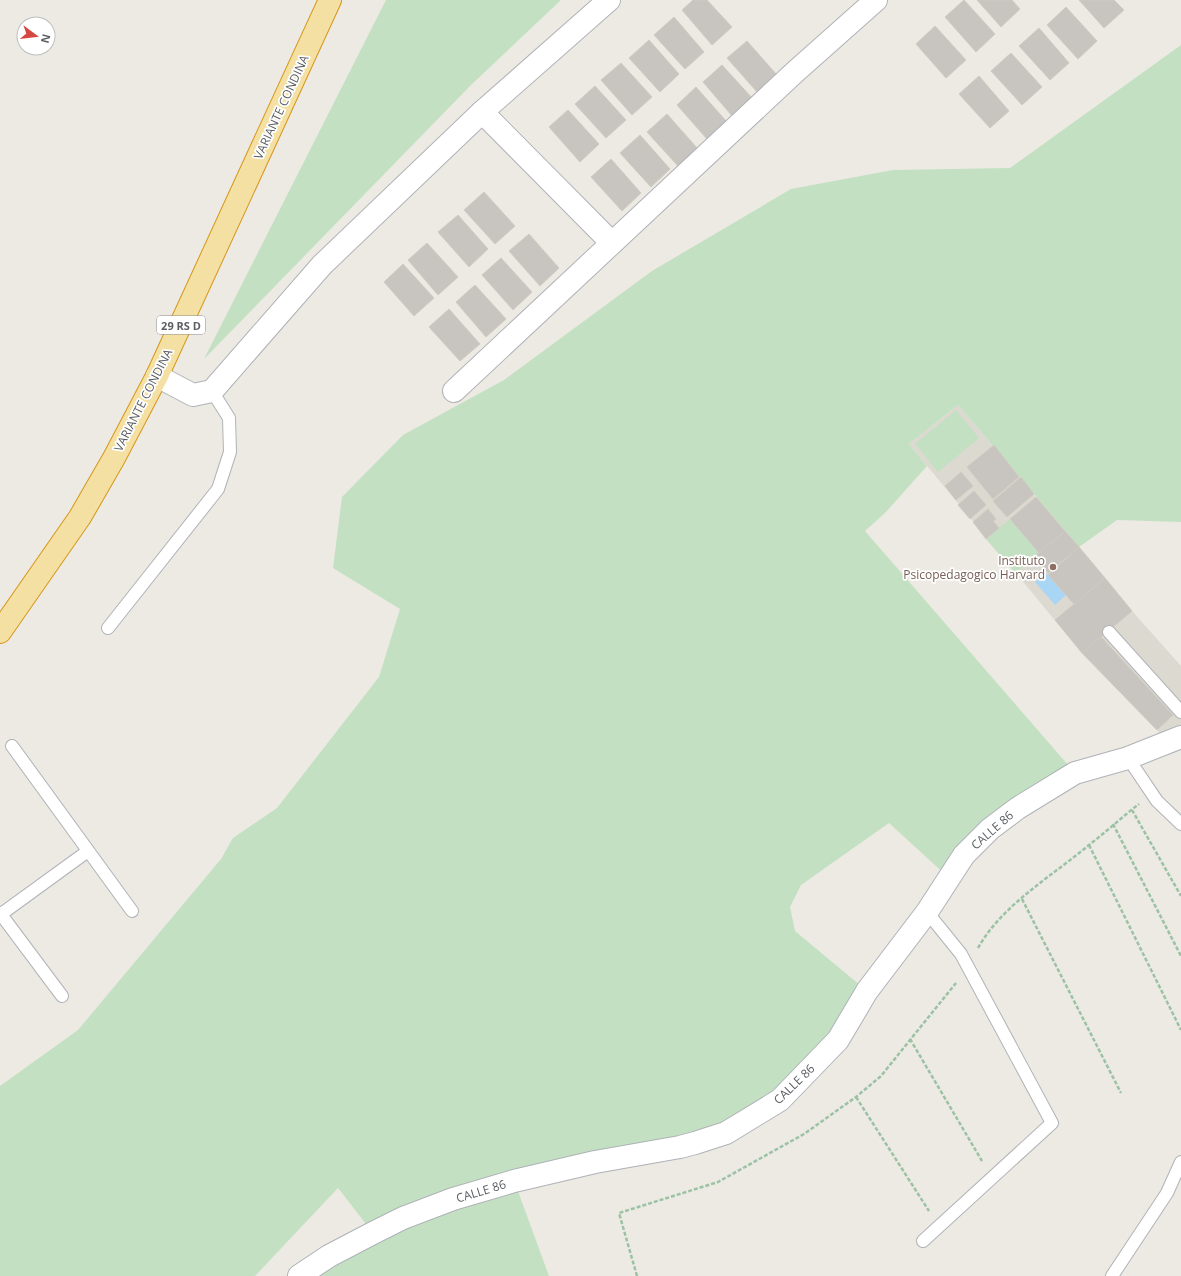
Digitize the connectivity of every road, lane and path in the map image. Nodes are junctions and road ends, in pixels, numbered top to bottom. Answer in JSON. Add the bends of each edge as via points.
{"nodes":[{"id":1,"x":330,"y":0,"type":"edge"},
{"id":2,"x":609,"y":0,"type":"edge"},
{"id":3,"x":876,"y":0,"type":"edge"},
{"id":4,"x":482,"y":112,"type":"junction"},
{"id":5,"x":612,"y":243,"type":"junction"},
{"id":6,"x":157,"y":376,"type":"junction"},
{"id":7,"x":212,"y":391,"type":"junction"},
{"id":8,"x":454,"y":391,"type":"dead end"},
{"id":9,"x":108,"y":628,"type":"dead end"},
{"id":10,"x":0,"y":632,"type":"edge"},
{"id":11,"x":1109,"y":632,"type":"dead end"},
{"id":12,"x":1181,"y":712,"type":"edge"},
{"id":13,"x":1181,"y":737,"type":"edge"},
{"id":14,"x":12,"y":746,"type":"dead end"},
{"id":15,"x":1128,"y":758,"type":"junction"},
{"id":16,"x":1113,"y":824,"type":"junction"},
{"id":17,"x":1181,"y":824,"type":"edge"},
{"id":18,"x":1090,"y":845,"type":"junction"},
{"id":19,"x":88,"y":851,"type":"junction"},
{"id":20,"x":1181,"y":896,"type":"edge"},
{"id":21,"x":1022,"y":899,"type":"junction"},
{"id":22,"x":132,"y":911,"type":"dead end"},
{"id":23,"x":927,"y":912,"type":"junction"},
{"id":24,"x":0,"y":914,"type":"edge"},
{"id":25,"x":1181,"y":956,"type":"edge"},
{"id":26,"x":967,"y":966,"type":"junction"},
{"id":27,"x":62,"y":996,"type":"dead end"},
{"id":28,"x":1181,"y":1030,"type":"edge"},
{"id":29,"x":910,"y":1039,"type":"junction"},
{"id":30,"x":1121,"y":1093,"type":"dead end"},
{"id":31,"x":856,"y":1097,"type":"junction"},
{"id":32,"x":1181,"y":1162,"type":"edge"},
{"id":33,"x":992,"y":1178,"type":"junction"},
{"id":34,"x":939,"y":1227,"type":"junction"},
{"id":35,"x":923,"y":1241,"type":"dead end"},
{"id":36,"x":299,"y":1276,"type":"edge"},
{"id":37,"x":637,"y":1276,"type":"edge"},
{"id":38,"x":1112,"y":1276,"type":"edge"}],
"edges":[{"from":1,"to":6,"type":"highway","name":"VARIANTE CONDINA","number":"29 RS D"},
{"from":2,"to":4,"type":"street"},
{"from":3,"to":5,"type":"street"},
{"from":4,"to":5,"type":"street"},
{"from":4,"to":7,"type":"street","via":[[322,265]]},
{"from":5,"to":8,"type":"street"},
{"from":6,"to":7,"type":"street","via":[[193,395]]},
{"from":6,"to":10,"type":"highway","name":"VARIANTE CONDINA","number":"29 RS D","via":[[80,517]]},
{"from":7,"to":9,"type":"lane","via":[[230,418],[230,452],[218,489]]},
{"from":11,"to":12,"type":"lane"},
{"from":13,"to":15,"type":"street","name":"CALLE 86"},
{"from":14,"to":19,"type":"lane"},
{"from":15,"to":17,"type":"lane","via":[[1157,801]]},
{"from":15,"to":23,"type":"street","name":"CALLE 86","via":[[1075,773],[1018,808],[990,829],[964,855]]},
{"from":16,"to":18,"type":"path"},
{"from":16,"to":20,"type":"path","via":[[1132,810]]},
{"from":16,"to":25,"type":"path"},
{"from":18,"to":21,"type":"path","via":[[1037,884]]},
{"from":18,"to":28,"type":"path"},
{"from":19,"to":22,"type":"lane"},
{"from":19,"to":24,"type":"lane"},
{"from":21,"to":26,"type":"path","via":[[986,933]]},
{"from":21,"to":30,"type":"path"},
{"from":23,"to":26,"type":"lane","via":[[961,954]]},
{"from":23,"to":36,"type":"street","name":"CALLE 86","via":[[867,991],[838,1040],[780,1100],[726,1133],[680,1147],[595,1162],[453,1199],[403,1218],[329,1256]]},
{"from":24,"to":27,"type":"lane"},
{"from":26,"to":29,"type":"path","via":[[961,977]]},
{"from":26,"to":33,"type":"lane","via":[[1052,1122]]},
{"from":29,"to":31,"type":"path","via":[[881,1076]]},
{"from":29,"to":33,"type":"path"},
{"from":31,"to":34,"type":"path"},
{"from":31,"to":37,"type":"path","via":[[804,1134],[718,1182],[620,1213]]},
{"from":32,"to":38,"type":"lane","via":[[1167,1193]]},
{"from":33,"to":34,"type":"lane"},
{"from":34,"to":35,"type":"lane"}]}
